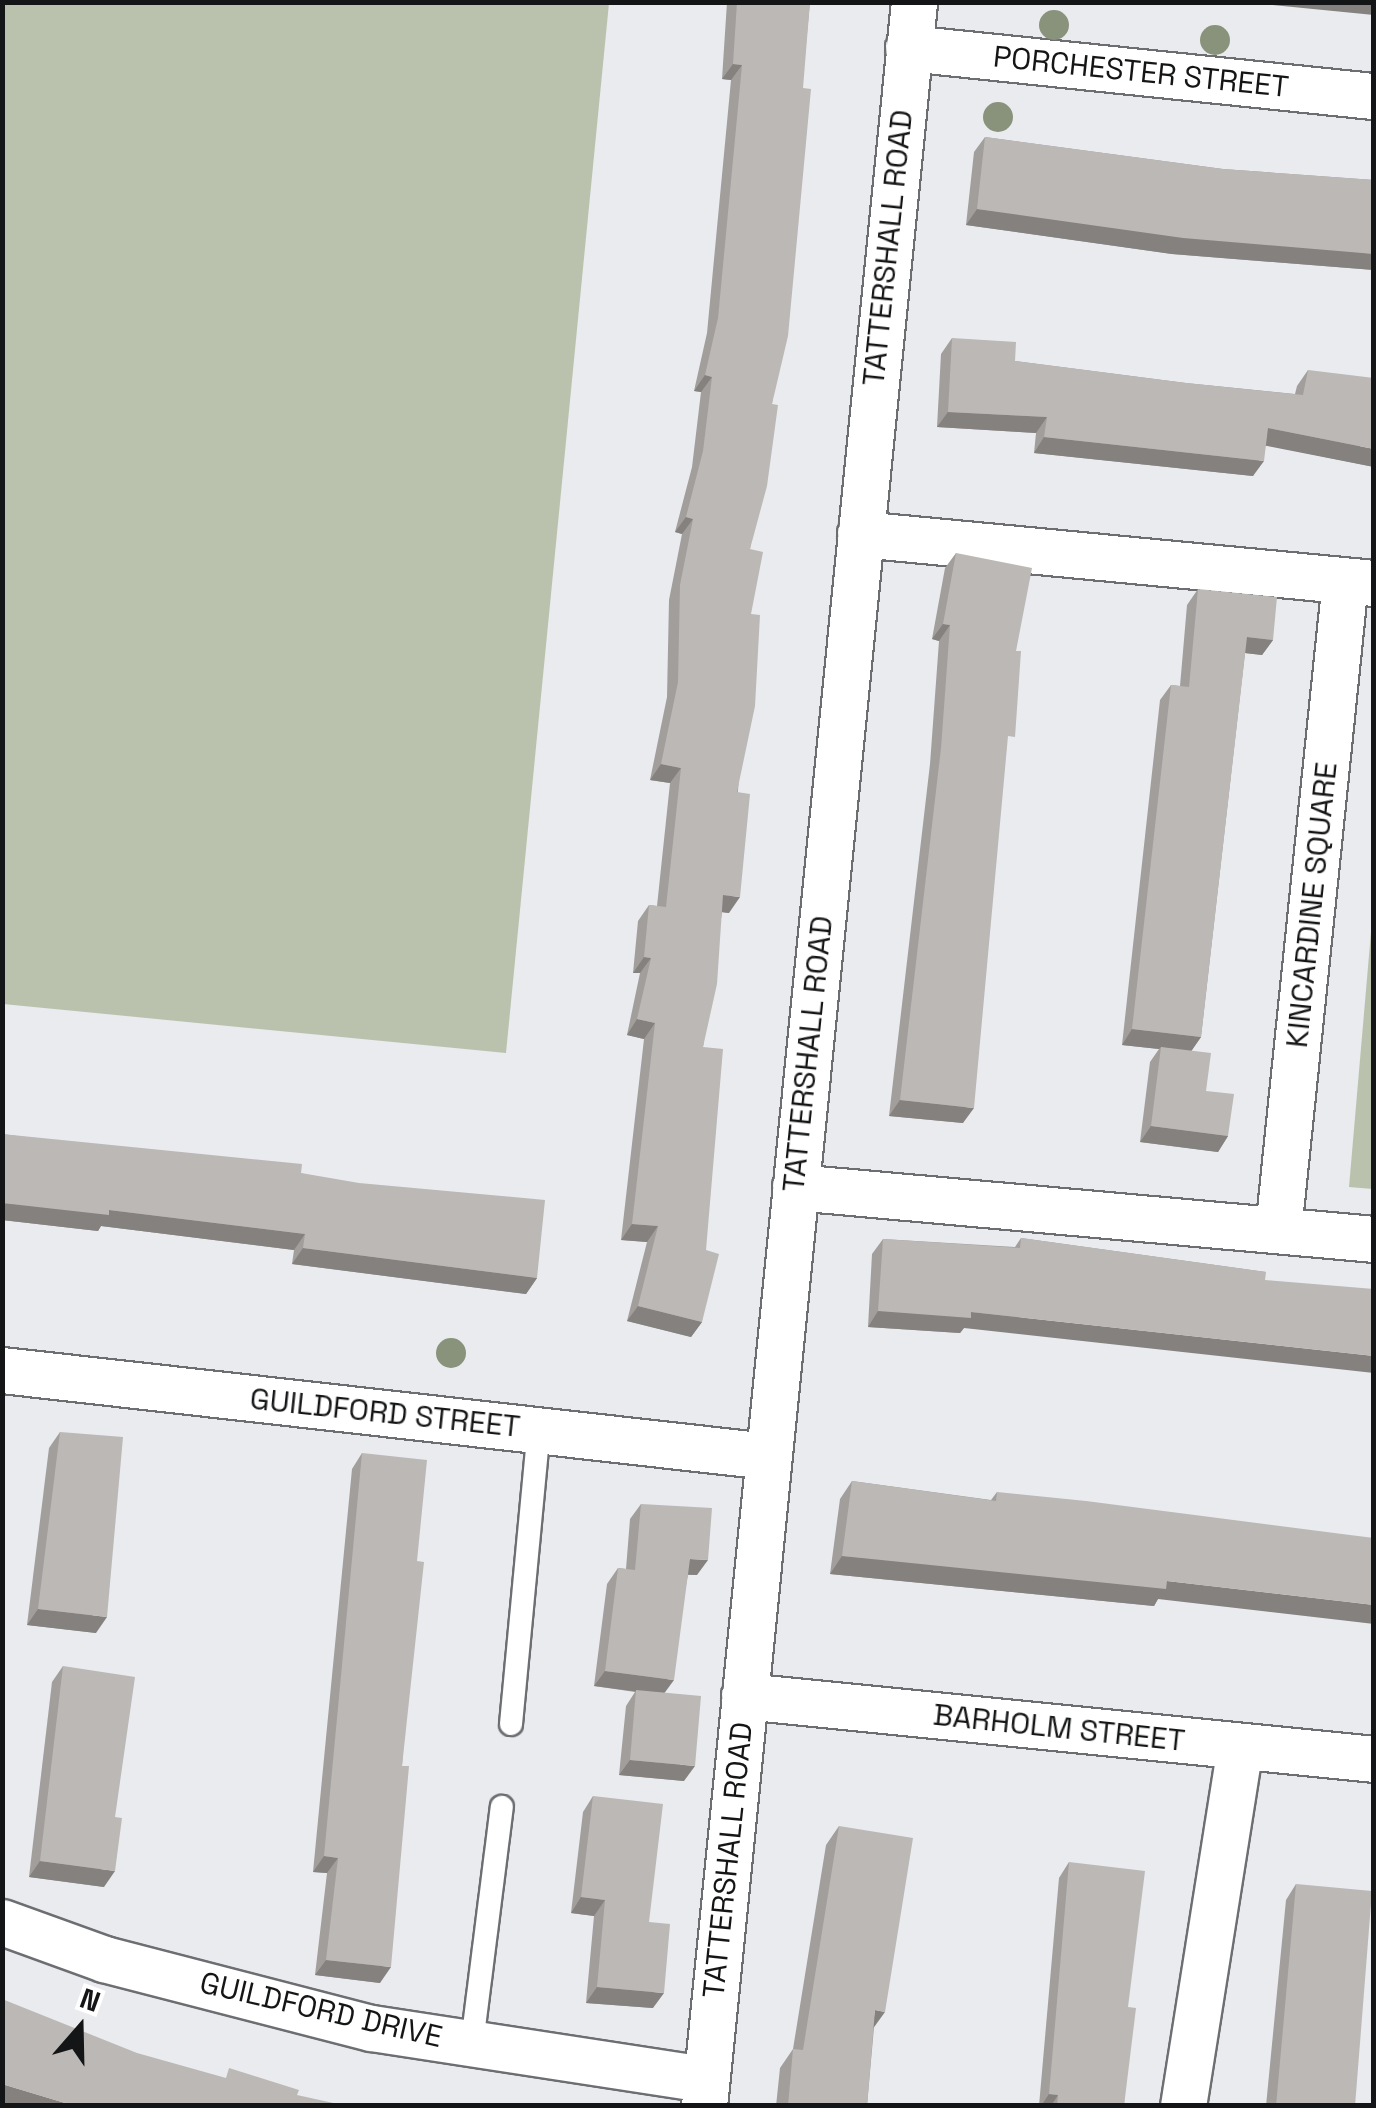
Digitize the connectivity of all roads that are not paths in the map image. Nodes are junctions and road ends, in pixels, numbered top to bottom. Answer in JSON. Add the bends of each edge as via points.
{"nodes":[{"id":1,"x":914,"y":2,"type":"edge"},
{"id":2,"x":908,"y":48,"type":"junction"},
{"id":3,"x":1374,"y":96,"type":"edge"},
{"id":4,"x":860,"y":534,"type":"junction"},
{"id":5,"x":1359,"y":582,"type":"edge"},
{"id":6,"x":795,"y":1187,"type":"junction"},
{"id":7,"x":1278,"y":1230,"type":"junction"},
{"id":8,"x":1374,"y":1239,"type":"edge"},
{"id":9,"x":2,"y":1370,"type":"edge"},
{"id":10,"x":539,"y":1430,"type":"junction"},
{"id":11,"x":768,"y":1456,"type":"junction"},
{"id":12,"x":744,"y":1696,"type":"junction"},
{"id":13,"x":511,"y":1724,"type":"dead end"},
{"id":14,"x":1240,"y":1746,"type":"junction"},
{"id":15,"x":1374,"y":1759,"type":"edge"},
{"id":16,"x":502,"y":1807,"type":"dead end"},
{"id":17,"x":2,"y":1922,"type":"edge"},
{"id":18,"x":472,"y":2043,"type":"junction"},
{"id":19,"x":705,"y":2092,"type":"edge"},
{"id":20,"x":1183,"y":2106,"type":"edge"}],
"edges":[{"from":1,"to":2,"type":"street","name":"TATTERSHALL ROAD"},
{"from":2,"to":3,"type":"street","name":"PORCHESTER STREET"},
{"from":2,"to":4,"type":"street","name":"TATTERSHALL ROAD"},
{"from":4,"to":5,"type":"street","name":"KINCARDINE SQUARE"},
{"from":4,"to":6,"type":"street","name":"TATTERSHALL ROAD"},
{"from":5,"to":7,"type":"street","name":"KINCARDINE SQUARE"},
{"from":6,"to":7,"type":"street"},
{"from":6,"to":11,"type":"street","name":"TATTERSHALL ROAD"},
{"from":7,"to":8,"type":"street"},
{"from":9,"to":10,"type":"street","name":"GUILDFORD STREET"},
{"from":10,"to":11,"type":"street","name":"GUILDFORD STREET"},
{"from":10,"to":13,"type":"lane"},
{"from":11,"to":12,"type":"street","name":"TATTERSHALL ROAD"},
{"from":12,"to":14,"type":"street","name":"BARHOLM STREET"},
{"from":12,"to":19,"type":"street","name":"TATTERSHALL ROAD"},
{"from":14,"to":15,"type":"street","name":"BARHOLM STREET"},
{"from":14,"to":20,"type":"street"},
{"from":16,"to":18,"type":"lane"},
{"from":17,"to":18,"type":"street","name":"GUILDFORD DRIVE","via":[[104,1959],[352,2023]]},
{"from":18,"to":19,"type":"street","name":"GUILDFORD DRIVE"}]}
